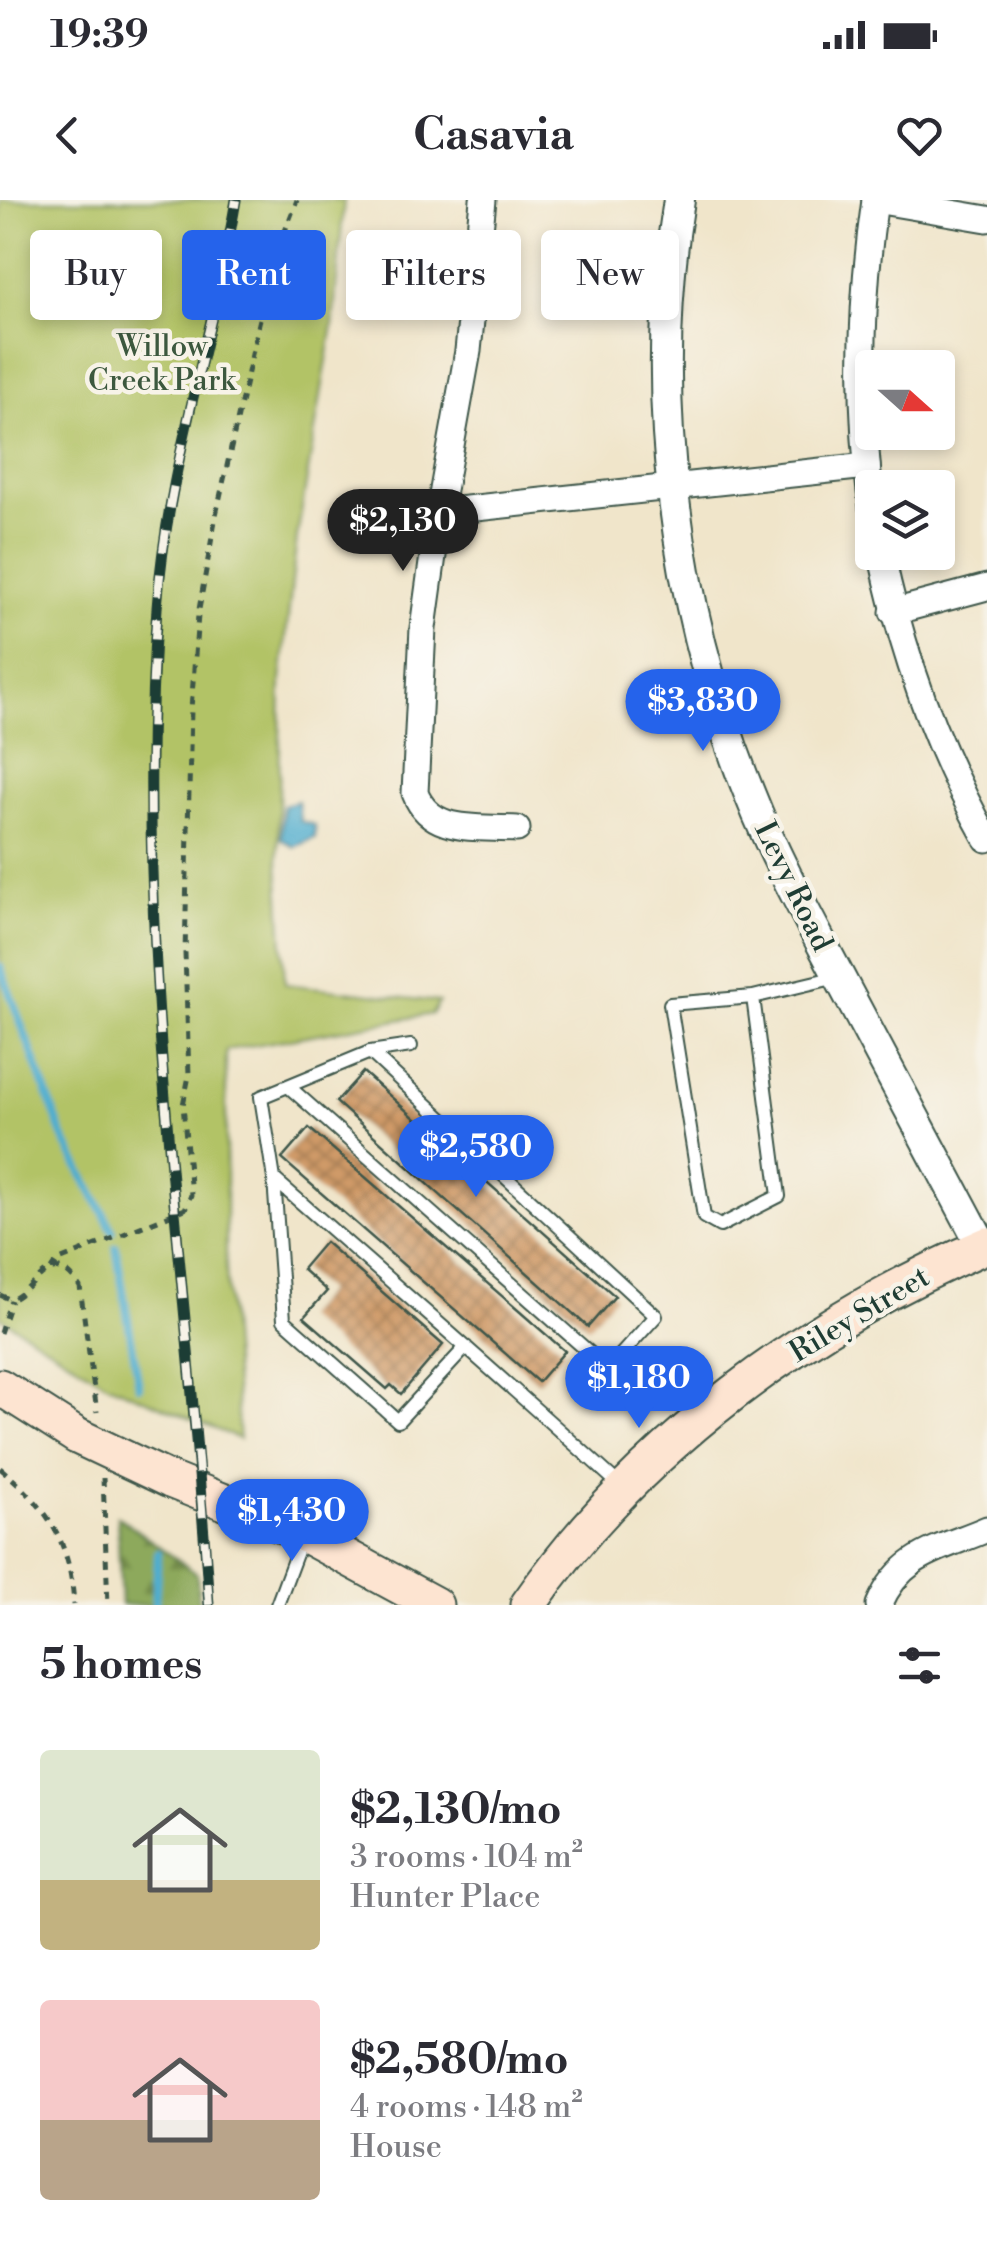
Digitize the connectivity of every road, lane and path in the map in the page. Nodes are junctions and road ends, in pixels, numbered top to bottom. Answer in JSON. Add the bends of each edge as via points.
{"nodes":[{"id":1,"x":296,"y":200,"type":"edge"},
{"id":2,"x":483,"y":200,"type":"edge"},
{"id":3,"x":679,"y":200,"type":"edge"},
{"id":4,"x":875,"y":200,"type":"edge"},
{"id":5,"x":987,"y":219,"type":"edge"},
{"id":6,"x":867,"y":466,"type":"junction"},
{"id":7,"x":867,"y":470,"type":"edge"},
{"id":8,"x":674,"y":487,"type":"junction"},
{"id":9,"x":438,"y":512,"type":"junction"},
{"id":10,"x":885,"y":570,"type":"edge"},
{"id":11,"x":987,"y":588,"type":"edge"},
{"id":12,"x":894,"y":612,"type":"junction"},
{"id":13,"x":517,"y":829,"type":"dead end"},
{"id":14,"x":987,"y":839,"type":"edge"},
{"id":15,"x":839,"y":976,"type":"junction"},
{"id":16,"x":753,"y":997,"type":"junction"},
{"id":17,"x":411,"y":1046,"type":"dead end"},
{"id":18,"x":370,"y":1052,"type":"junction"},
{"id":19,"x":288,"y":1086,"type":"junction"},
{"id":20,"x":274,"y":1178,"type":"junction"},
{"id":21,"x":986,"y":1249,"type":"edge"},
{"id":22,"x":50,"y":1270,"type":"dead end"},
{"id":23,"x":11,"y":1300,"type":"dead end"},
{"id":24,"x":0,"y":1333,"type":"edge"},
{"id":25,"x":466,"y":1347,"type":"junction"},
{"id":26,"x":0,"y":1387,"type":"edge"},
{"id":27,"x":0,"y":1468,"type":"edge"},
{"id":28,"x":625,"y":1490,"type":"junction"},
{"id":29,"x":987,"y":1529,"type":"edge"},
{"id":30,"x":304,"y":1534,"type":"junction"},
{"id":31,"x":74,"y":1605,"type":"edge"},
{"id":32,"x":277,"y":1605,"type":"edge"},
{"id":33,"x":436,"y":1605,"type":"edge"},
{"id":34,"x":528,"y":1605,"type":"edge"},
{"id":35,"x":880,"y":1605,"type":"edge"}],
"edges":[{"from":1,"to":22,"type":"path","via":[[259,323],[198,615],[184,953],[189,1076],[183,1105],[191,1195],[186,1209],[56,1261]]},
{"from":2,"to":9,"type":"street","via":[[468,350]]},
{"from":3,"to":8,"type":"street","name":"Levy Road","via":[[667,378]]},
{"from":4,"to":5,"type":"street"},
{"from":4,"to":6,"type":"street","via":[[862,325]]},
{"from":6,"to":7,"type":"street"},
{"from":6,"to":8,"type":"street"},
{"from":8,"to":9,"type":"street"},
{"from":8,"to":15,"type":"street","name":"Levy Road","via":[[700,640],[722,718],[776,854]]},
{"from":9,"to":13,"type":"street","via":[[423,628],[414,793],[436,823]]},
{"from":10,"to":12,"type":"street"},
{"from":11,"to":12,"type":"street"},
{"from":12,"to":14,"type":"street","via":[[937,738]]},
{"from":15,"to":16,"type":"lane"},
{"from":15,"to":21,"type":"street","name":"Levy Road"},
{"from":16,"to":16,"type":"lane","via":[[779,1196],[720,1226],[704,1217],[670,1004]]},
{"from":17,"to":18,"type":"lane"},
{"from":18,"to":19,"type":"lane"},
{"from":18,"to":19,"type":"lane","via":[[656,1316],[608,1369]]},
{"from":19,"to":20,"type":"lane","via":[[261,1096]]},
{"from":20,"to":25,"type":"lane"},
{"from":20,"to":25,"type":"lane","via":[[284,1320],[398,1421]]},
{"from":21,"to":28,"type":"main road","name":"Riley Street","via":[[822,1329],[722,1403]]},
{"from":23,"to":24,"type":"path"},
{"from":25,"to":28,"type":"lane"},
{"from":26,"to":30,"type":"main road","bridge":true,"via":[[76,1436]]},
{"from":27,"to":31,"type":"path","via":[[43,1507],[67,1554]]},
{"from":28,"to":34,"type":"main road","name":"Riley Street"},
{"from":29,"to":35,"type":"street","via":[[924,1551],[895,1577]]},
{"from":30,"to":32,"type":"lane"},
{"from":30,"to":33,"type":"main road"}]}
